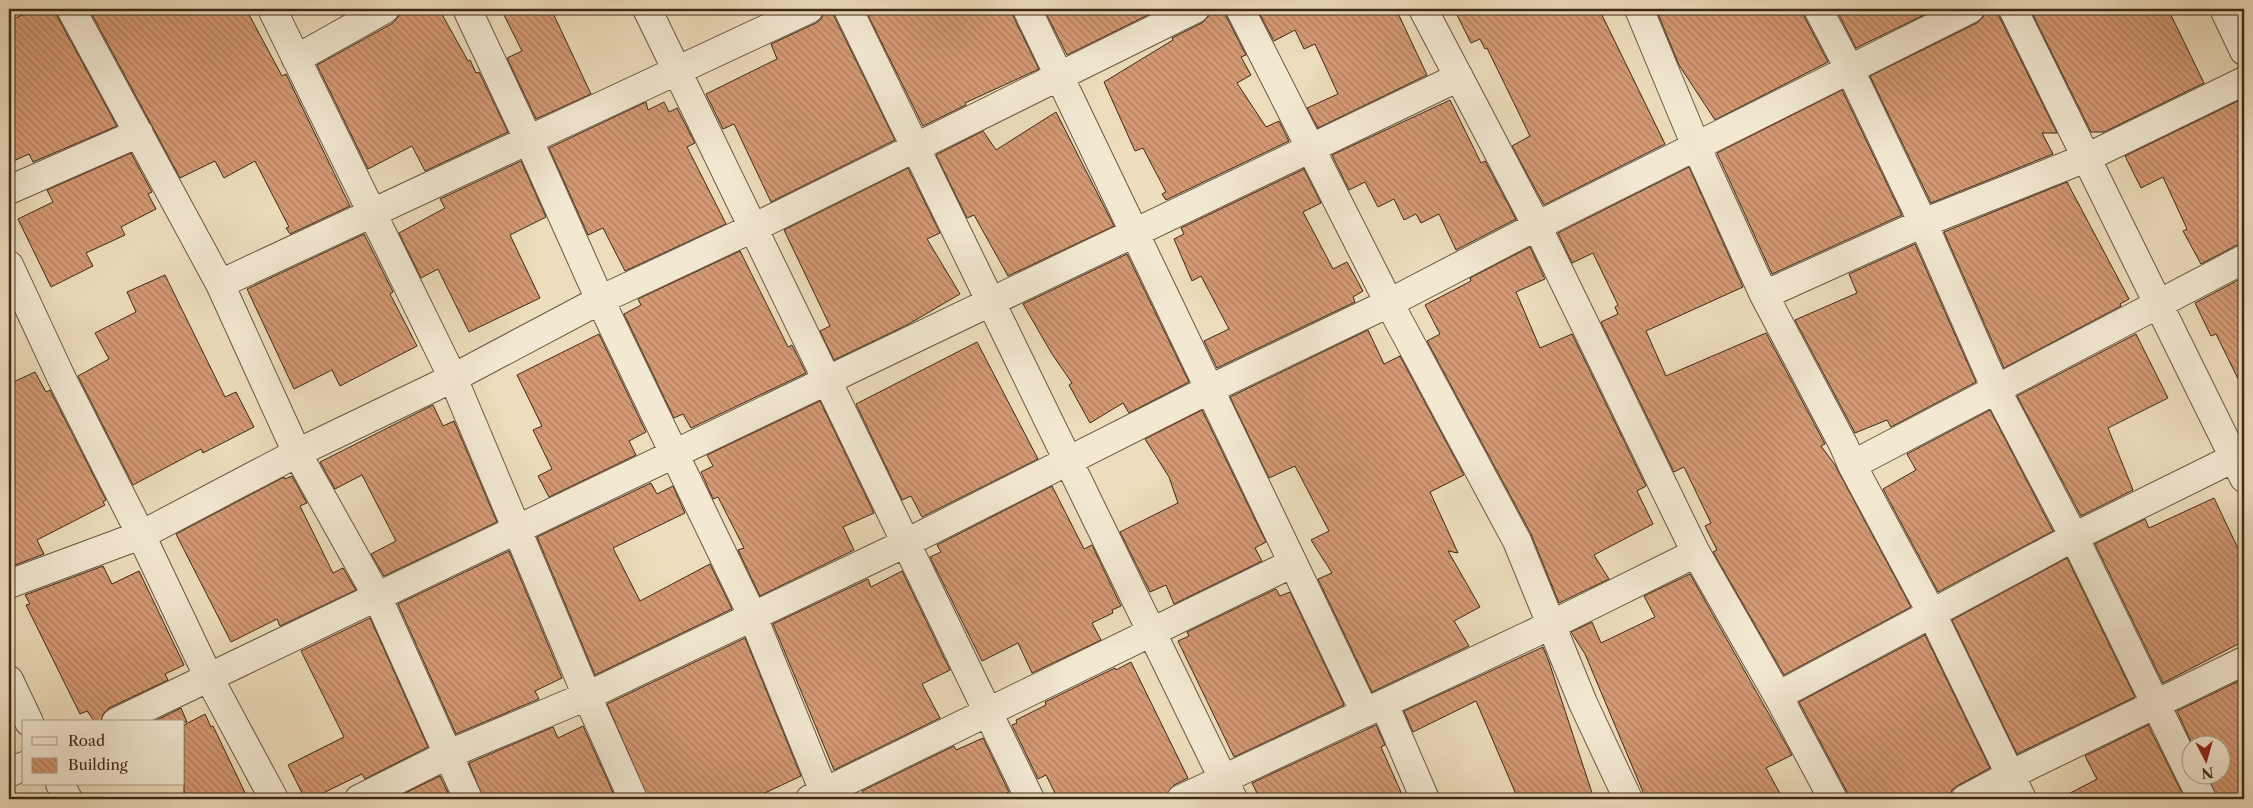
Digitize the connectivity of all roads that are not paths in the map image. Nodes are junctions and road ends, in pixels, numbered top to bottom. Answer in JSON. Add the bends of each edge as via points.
{"nodes":[{"id":1,"x":71,"y":9,"type":"edge"},
{"id":2,"x":272,"y":9,"type":"edge"},
{"id":3,"x":385,"y":9,"type":"edge"},
{"id":4,"x":467,"y":9,"type":"edge"},
{"id":5,"x":647,"y":9,"type":"edge"},
{"id":6,"x":809,"y":9,"type":"edge"},
{"id":7,"x":848,"y":9,"type":"edge"},
{"id":8,"x":1027,"y":9,"type":"edge"},
{"id":9,"x":1195,"y":9,"type":"edge"},
{"id":10,"x":1240,"y":9,"type":"edge"},
{"id":11,"x":1423,"y":9,"type":"edge"},
{"id":12,"x":1639,"y":9,"type":"edge"},
{"id":13,"x":1818,"y":9,"type":"edge"},
{"id":14,"x":1970,"y":9,"type":"edge"},
{"id":15,"x":2013,"y":9,"type":"edge"},
{"id":16,"x":2224,"y":9,"type":"edge"},
{"id":17,"x":2244,"y":50,"type":"edge"},
{"id":18,"x":296,"y":59,"type":"junction"},
{"id":19,"x":676,"y":70,"type":"junction"},
{"id":20,"x":1850,"y":70,"type":"junction"},
{"id":21,"x":1060,"y":76,"type":"junction"},
{"id":22,"x":1459,"y":77,"type":"junction"},
{"id":23,"x":2244,"y":81,"type":"edge"},
{"id":24,"x":139,"y":133,"type":"junction"},
{"id":25,"x":530,"y":141,"type":"junction"},
{"id":26,"x":1696,"y":146,"type":"junction"},
{"id":27,"x":916,"y":148,"type":"junction"},
{"id":28,"x":1311,"y":148,"type":"junction"},
{"id":29,"x":2086,"y":158,"type":"junction"},
{"id":30,"x":9,"y":190,"type":"edge"},
{"id":31,"x":372,"y":214,"type":"junction"},
{"id":32,"x":1923,"y":223,"type":"junction"},
{"id":33,"x":1537,"y":226,"type":"junction"},
{"id":34,"x":753,"y":228,"type":"junction"},
{"id":35,"x":1135,"y":233,"type":"junction"},
{"id":36,"x":2244,"y":259,"type":"edge"},
{"id":37,"x":9,"y":265,"type":"edge"},
{"id":38,"x":220,"y":284,"type":"junction"},
{"id":39,"x":1764,"y":295,"type":"junction"},
{"id":40,"x":600,"y":300,"type":"junction"},
{"id":41,"x":991,"y":302,"type":"junction"},
{"id":42,"x":2158,"y":303,"type":"junction"},
{"id":43,"x":1389,"y":304,"type":"junction"},
{"id":44,"x":453,"y":378,"type":"junction"},
{"id":45,"x":827,"y":380,"type":"junction"},
{"id":46,"x":1210,"y":388,"type":"junction"},
{"id":47,"x":1996,"y":389,"type":"junction"},
{"id":48,"x":298,"y":453,"type":"junction"},
{"id":49,"x":675,"y":453,"type":"junction"},
{"id":50,"x":1068,"y":461,"type":"junction"},
{"id":51,"x":2241,"y":463,"type":"edge"},
{"id":52,"x":1852,"y":465,"type":"junction"},
{"id":53,"x":518,"y":529,"type":"junction"},
{"id":54,"x":141,"y":535,"type":"junction"},
{"id":55,"x":2074,"y":537,"type":"junction"},
{"id":56,"x":906,"y":543,"type":"junction"},
{"id":57,"x":1696,"y":553,"type":"junction"},
{"id":58,"x":1293,"y":563,"type":"junction"},
{"id":59,"x":9,"y":584,"type":"edge"},
{"id":60,"x":378,"y":596,"type":"junction"},
{"id":61,"x":1932,"y":612,"type":"junction"},
{"id":62,"x":753,"y":618,"type":"junction"},
{"id":63,"x":1551,"y":625,"type":"junction"},
{"id":64,"x":1152,"y":632,"type":"junction"},
{"id":65,"x":2244,"y":661,"type":"edge"},
{"id":66,"x":208,"y":678,"type":"junction"},
{"id":67,"x":9,"y":680,"type":"edge"},
{"id":68,"x":587,"y":696,"type":"junction"},
{"id":69,"x":1778,"y":696,"type":"junction"},
{"id":70,"x":2154,"y":704,"type":"junction"},
{"id":71,"x":1374,"y":709,"type":"junction"},
{"id":72,"x":988,"y":713,"type":"junction"},
{"id":73,"x":28,"y":720,"type":"edge"},
{"id":74,"x":120,"y":720,"type":"edge"},
{"id":75,"x":449,"y":754,"type":"junction"},
{"id":76,"x":22,"y":767,"type":"edge"},
{"id":77,"x":9,"y":773,"type":"edge"},
{"id":78,"x":2010,"y":775,"type":"junction"},
{"id":79,"x":61,"y":786,"type":"edge"},
{"id":80,"x":1229,"y":789,"type":"edge"},
{"id":81,"x":820,"y":797,"type":"edge"},
{"id":82,"x":68,"y":799,"type":"edge"},
{"id":83,"x":274,"y":799,"type":"edge"},
{"id":84,"x":359,"y":799,"type":"edge"},
{"id":85,"x":468,"y":799,"type":"edge"},
{"id":86,"x":633,"y":799,"type":"edge"},
{"id":87,"x":1030,"y":799,"type":"edge"},
{"id":88,"x":1181,"y":799,"type":"edge"},
{"id":89,"x":1425,"y":799,"type":"edge"},
{"id":90,"x":1628,"y":799,"type":"edge"},
{"id":91,"x":1833,"y":799,"type":"edge"},
{"id":92,"x":1965,"y":799,"type":"edge"},
{"id":93,"x":2022,"y":799,"type":"edge"},
{"id":94,"x":2202,"y":799,"type":"edge"}],
"edges":[{"from":1,"to":24,"type":"street"},
{"from":2,"to":18,"type":"street"},
{"from":3,"to":18,"type":"street"},
{"from":4,"to":25,"type":"street"},
{"from":5,"to":19,"type":"street"},
{"from":6,"to":19,"type":"street"},
{"from":7,"to":27,"type":"street"},
{"from":8,"to":21,"type":"street"},
{"from":9,"to":21,"type":"street"},
{"from":10,"to":28,"type":"street"},
{"from":11,"to":22,"type":"street"},
{"from":12,"to":26,"type":"street"},
{"from":13,"to":20,"type":"street"},
{"from":14,"to":20,"type":"street"},
{"from":15,"to":29,"type":"street"},
{"from":16,"to":17,"type":"street"},
{"from":18,"to":31,"type":"street"},
{"from":19,"to":25,"type":"street"},
{"from":19,"to":34,"type":"street"},
{"from":20,"to":26,"type":"street"},
{"from":20,"to":32,"type":"street"},
{"from":21,"to":27,"type":"street"},
{"from":21,"to":35,"type":"street"},
{"from":22,"to":28,"type":"street"},
{"from":22,"to":33,"type":"street"},
{"from":23,"to":29,"type":"street"},
{"from":24,"to":30,"type":"street"},
{"from":24,"to":38,"type":"street"},
{"from":25,"to":31,"type":"street"},
{"from":25,"to":40,"type":"street"},
{"from":26,"to":33,"type":"street"},
{"from":26,"to":39,"type":"street"},
{"from":27,"to":34,"type":"street"},
{"from":27,"to":41,"type":"street"},
{"from":28,"to":35,"type":"street"},
{"from":28,"to":43,"type":"street"},
{"from":29,"to":32,"type":"street"},
{"from":29,"to":42,"type":"street"},
{"from":31,"to":38,"type":"street"},
{"from":31,"to":44,"type":"street"},
{"from":32,"to":39,"type":"street"},
{"from":32,"to":47,"type":"street"},
{"from":33,"to":43,"type":"street"},
{"from":33,"to":57,"type":"street"},
{"from":34,"to":40,"type":"street"},
{"from":34,"to":45,"type":"street"},
{"from":35,"to":41,"type":"street"},
{"from":35,"to":46,"type":"street"},
{"from":36,"to":42,"type":"street"},
{"from":37,"to":54,"type":"street"},
{"from":38,"to":48,"type":"street"},
{"from":39,"to":52,"type":"street"},
{"from":40,"to":44,"type":"street"},
{"from":40,"to":49,"type":"street"},
{"from":41,"to":45,"type":"street"},
{"from":41,"to":50,"type":"street"},
{"from":42,"to":47,"type":"street"},
{"from":42,"to":51,"type":"street"},
{"from":43,"to":46,"type":"street"},
{"from":43,"to":63,"type":"street","via":[[1517,541]]},
{"from":44,"to":48,"type":"street"},
{"from":44,"to":53,"type":"street"},
{"from":45,"to":49,"type":"street"},
{"from":45,"to":56,"type":"street"},
{"from":46,"to":50,"type":"street"},
{"from":46,"to":58,"type":"street"},
{"from":47,"to":52,"type":"street"},
{"from":47,"to":55,"type":"street"},
{"from":48,"to":54,"type":"street"},
{"from":48,"to":60,"type":"street"},
{"from":49,"to":53,"type":"street"},
{"from":49,"to":62,"type":"street"},
{"from":50,"to":56,"type":"street"},
{"from":50,"to":64,"type":"street"},
{"from":51,"to":55,"type":"street"},
{"from":52,"to":61,"type":"street"},
{"from":53,"to":60,"type":"street"},
{"from":53,"to":68,"type":"street"},
{"from":54,"to":59,"type":"street"},
{"from":54,"to":66,"type":"street"},
{"from":55,"to":61,"type":"street"},
{"from":55,"to":70,"type":"street"},
{"from":56,"to":62,"type":"street"},
{"from":56,"to":72,"type":"street"},
{"from":57,"to":63,"type":"street"},
{"from":57,"to":69,"type":"street"},
{"from":58,"to":64,"type":"street"},
{"from":58,"to":71,"type":"street"},
{"from":60,"to":66,"type":"street"},
{"from":60,"to":75,"type":"street"},
{"from":61,"to":69,"type":"street"},
{"from":61,"to":78,"type":"street"},
{"from":62,"to":68,"type":"street"},
{"from":62,"to":81,"type":"street"},
{"from":63,"to":71,"type":"street"},
{"from":63,"to":90,"type":"street"},
{"from":64,"to":72,"type":"street"},
{"from":64,"to":80,"type":"street"},
{"from":65,"to":70,"type":"street"},
{"from":66,"to":74,"type":"street"},
{"from":66,"to":83,"type":"street"},
{"from":67,"to":73,"type":"street"},
{"from":68,"to":75,"type":"street"},
{"from":68,"to":86,"type":"street"},
{"from":69,"to":91,"type":"street"},
{"from":70,"to":78,"type":"street"},
{"from":70,"to":94,"type":"street"},
{"from":71,"to":80,"type":"street"},
{"from":71,"to":89,"type":"street"},
{"from":72,"to":81,"type":"street"},
{"from":72,"to":87,"type":"street"},
{"from":75,"to":84,"type":"street"},
{"from":75,"to":85,"type":"street"},
{"from":76,"to":77,"type":"street"},
{"from":78,"to":92,"type":"street"},
{"from":78,"to":93,"type":"street"},
{"from":79,"to":82,"type":"street"},
{"from":80,"to":88,"type":"street"}]}
